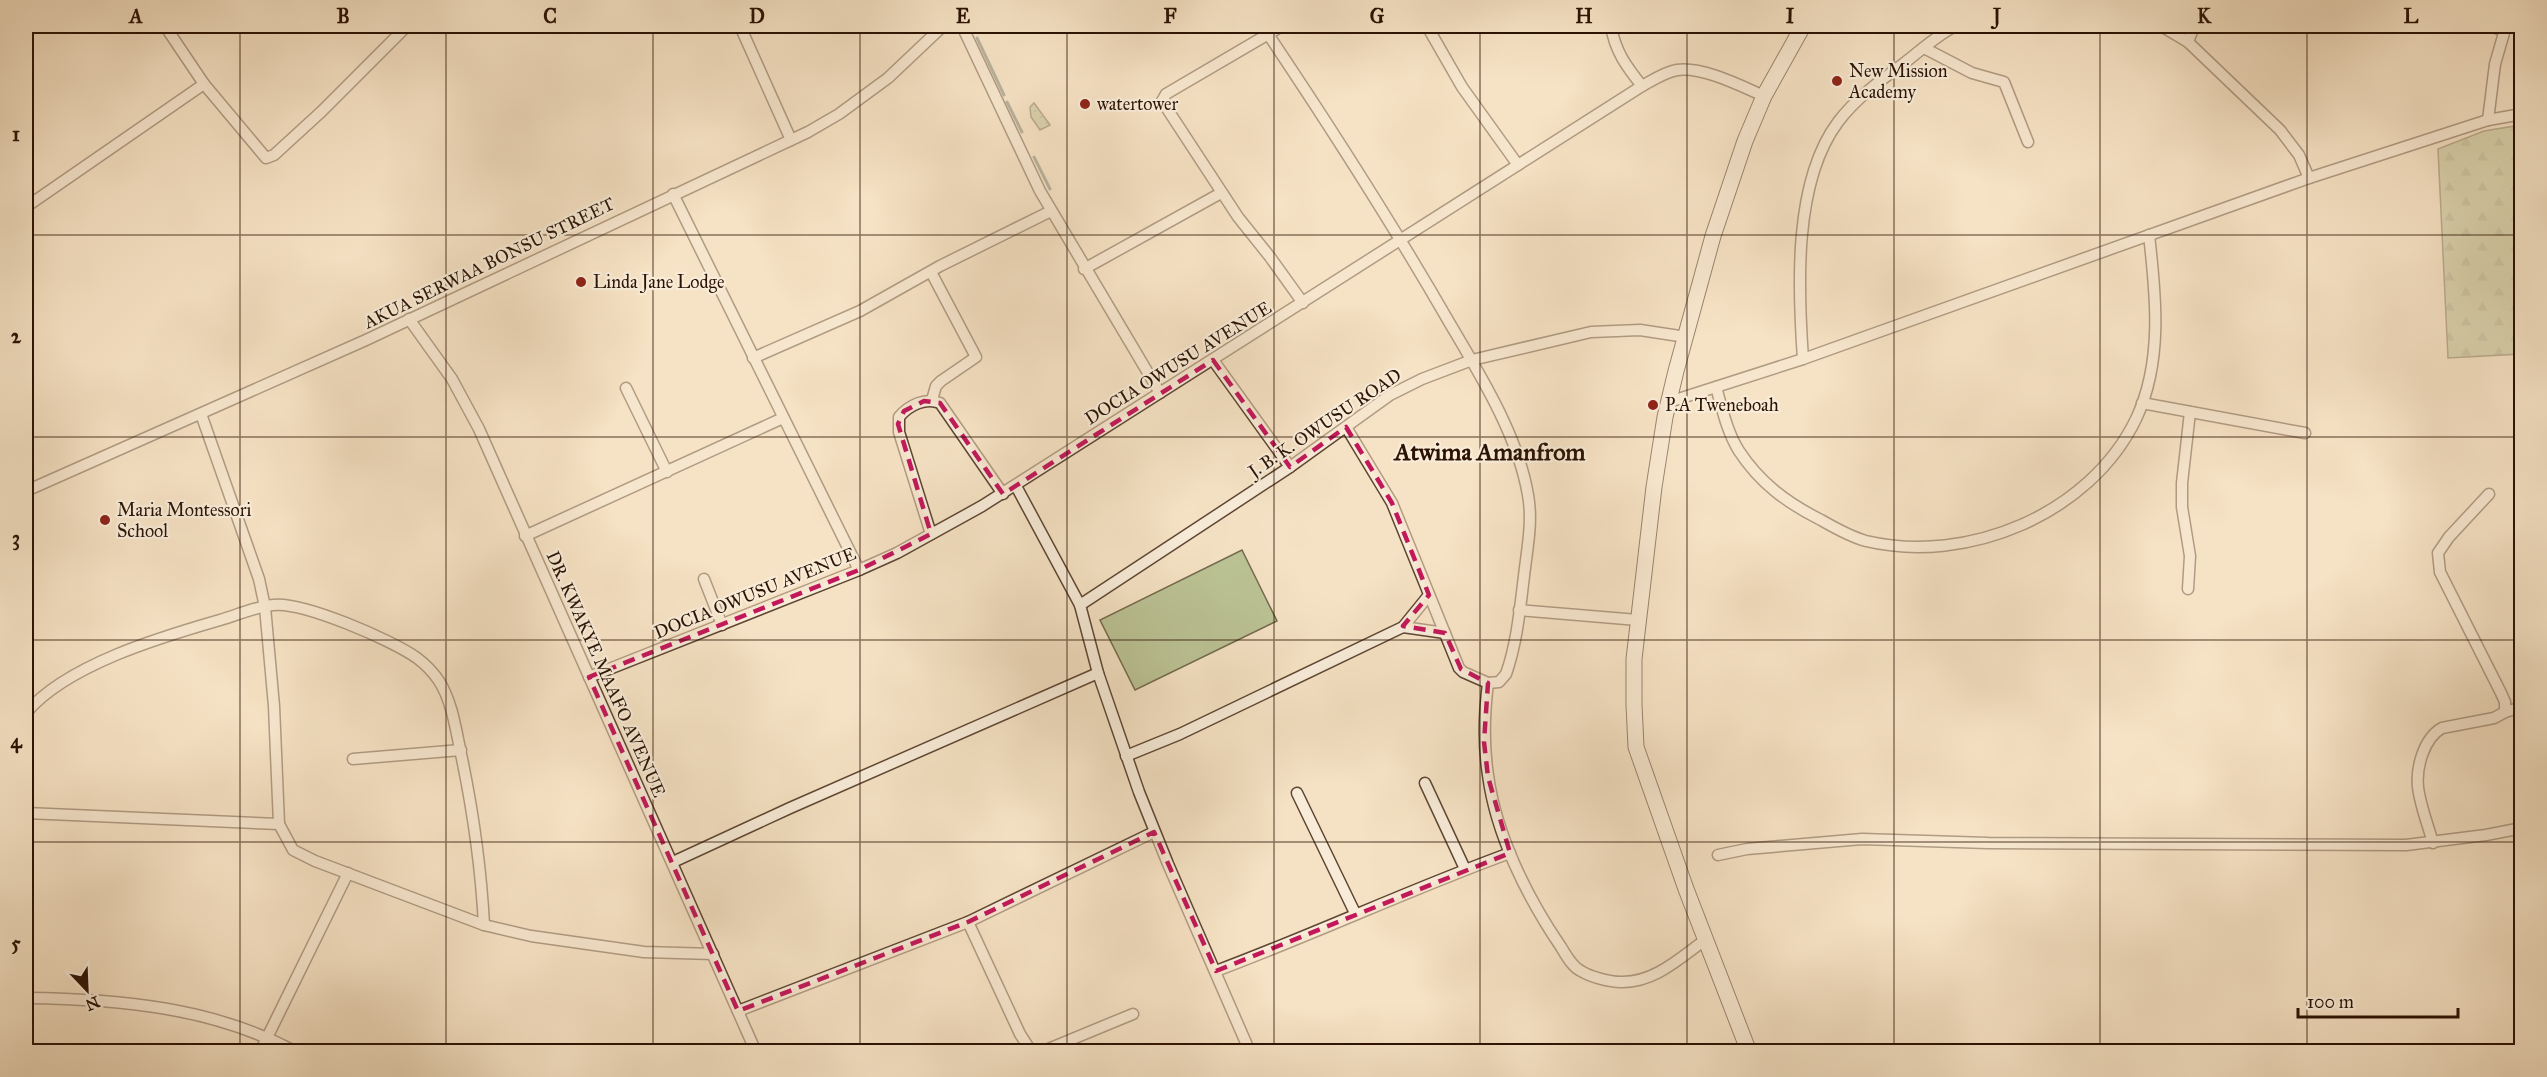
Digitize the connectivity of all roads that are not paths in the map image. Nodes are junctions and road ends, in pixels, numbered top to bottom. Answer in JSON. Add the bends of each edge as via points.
{"nodes":[{"id":1,"x":165,"y":26,"type":"edge"},
{"id":2,"x":407,"y":26,"type":"edge"},
{"id":3,"x":740,"y":26,"type":"edge"},
{"id":4,"x":942,"y":26,"type":"edge"},
{"id":5,"x":962,"y":26,"type":"edge"},
{"id":6,"x":1281,"y":26,"type":"edge"},
{"id":7,"x":1427,"y":26,"type":"edge"},
{"id":8,"x":1611,"y":26,"type":"edge"},
{"id":9,"x":1955,"y":26,"type":"edge"},
{"id":10,"x":2161,"y":26,"type":"edge"},
{"id":11,"x":2194,"y":26,"type":"edge"},
{"id":12,"x":2490,"y":26,"type":"edge"},
{"id":13,"x":1800,"y":28,"type":"edge"},
{"id":14,"x":2505,"y":28,"type":"edge"},
{"id":15,"x":1268,"y":34,"type":"junction"},
{"id":16,"x":2188,"y":42,"type":"junction"},
{"id":17,"x":1924,"y":48,"type":"junction"},
{"id":18,"x":204,"y":84,"type":"junction"},
{"id":19,"x":1642,"y":86,"type":"junction"},
{"id":20,"x":1764,"y":96,"type":"junction"},
{"id":21,"x":2522,"y":114,"type":"edge"},
{"id":22,"x":2488,"y":120,"type":"junction"},
{"id":23,"x":791,"y":140,"type":"junction"},
{"id":24,"x":2028,"y":142,"type":"dead end"},
{"id":25,"x":1518,"y":165,"type":"junction"},
{"id":26,"x":2309,"y":178,"type":"junction"},
{"id":27,"x":1221,"y":193,"type":"junction"},
{"id":28,"x":674,"y":194,"type":"junction"},
{"id":29,"x":26,"y":207,"type":"edge"},
{"id":30,"x":1051,"y":211,"type":"junction"},
{"id":31,"x":2149,"y":236,"type":"junction"},
{"id":32,"x":1401,"y":240,"type":"junction"},
{"id":33,"x":1084,"y":269,"type":"junction"},
{"id":34,"x":931,"y":272,"type":"junction"},
{"id":35,"x":1303,"y":303,"type":"junction"},
{"id":36,"x":409,"y":319,"type":"junction"},
{"id":37,"x":1686,"y":337,"type":"junction"},
{"id":38,"x":753,"y":358,"type":"junction"},
{"id":39,"x":1803,"y":359,"type":"junction"},
{"id":40,"x":1213,"y":360,"type":"junction"},
{"id":41,"x":1472,"y":360,"type":"junction"},
{"id":42,"x":1716,"y":387,"type":"junction"},
{"id":43,"x":626,"y":388,"type":"dead end"},
{"id":44,"x":1160,"y":393,"type":"junction"},
{"id":45,"x":932,"y":400,"type":"junction"},
{"id":46,"x":1669,"y":402,"type":"junction"},
{"id":47,"x":2142,"y":403,"type":"junction"},
{"id":48,"x":2190,"y":412,"type":"junction"},
{"id":49,"x":201,"y":414,"type":"junction"},
{"id":50,"x":783,"y":418,"type":"junction"},
{"id":51,"x":1346,"y":427,"type":"junction"},
{"id":52,"x":2305,"y":433,"type":"dead end"},
{"id":53,"x":1290,"y":466,"type":"junction"},
{"id":54,"x":667,"y":472,"type":"junction"},
{"id":55,"x":1016,"y":486,"type":"junction"},
{"id":56,"x":26,"y":491,"type":"edge"},
{"id":57,"x":1003,"y":494,"type":"junction"},
{"id":58,"x":2489,"y":494,"type":"dead end"},
{"id":59,"x":931,"y":534,"type":"junction"},
{"id":60,"x":525,"y":536,"type":"junction"},
{"id":61,"x":859,"y":570,"type":"junction"},
{"id":62,"x":704,"y":579,"type":"dead end"},
{"id":63,"x":2188,"y":589,"type":"dead end"},
{"id":64,"x":1430,"y":595,"type":"junction"},
{"id":65,"x":1080,"y":605,"type":"junction"},
{"id":66,"x":265,"y":607,"type":"junction"},
{"id":67,"x":1520,"y":610,"type":"junction"},
{"id":68,"x":1638,"y":620,"type":"junction"},
{"id":69,"x":722,"y":625,"type":"junction"},
{"id":70,"x":1403,"y":627,"type":"junction"},
{"id":71,"x":1445,"y":633,"type":"junction"},
{"id":72,"x":1098,"y":673,"type":"junction"},
{"id":73,"x":589,"y":677,"type":"junction"},
{"id":74,"x":1488,"y":683,"type":"junction"},
{"id":75,"x":2522,"y":707,"type":"edge"},
{"id":76,"x":2505,"y":712,"type":"junction"},
{"id":77,"x":26,"y":713,"type":"edge"},
{"id":78,"x":460,"y":750,"type":"junction"},
{"id":79,"x":1126,"y":756,"type":"junction"},
{"id":80,"x":353,"y":759,"type":"dead end"},
{"id":81,"x":1425,"y":783,"type":"dead end"},
{"id":82,"x":1297,"y":793,"type":"dead end"},
{"id":83,"x":26,"y":813,"type":"edge"},
{"id":84,"x":279,"y":824,"type":"junction"},
{"id":85,"x":2522,"y":828,"type":"edge"},
{"id":86,"x":1154,"y":832,"type":"junction"},
{"id":87,"x":2433,"y":843,"type":"junction"},
{"id":88,"x":1510,"y":853,"type":"junction"},
{"id":89,"x":1718,"y":855,"type":"dead end"},
{"id":90,"x":673,"y":862,"type":"junction"},
{"id":91,"x":1465,"y":869,"type":"junction"},
{"id":92,"x":348,"y":873,"type":"junction"},
{"id":93,"x":1355,"y":913,"type":"junction"},
{"id":94,"x":968,"y":922,"type":"junction"},
{"id":95,"x":484,"y":925,"type":"junction"},
{"id":96,"x":1705,"y":940,"type":"junction"},
{"id":97,"x":713,"y":954,"type":"junction"},
{"id":98,"x":1216,"y":971,"type":"junction"},
{"id":99,"x":26,"y":998,"type":"edge"},
{"id":100,"x":738,"y":1011,"type":"junction"},
{"id":101,"x":1133,"y":1014,"type":"dead end"},
{"id":102,"x":266,"y":1036,"type":"junction"},
{"id":103,"x":260,"y":1052,"type":"edge"},
{"id":104,"x":296,"y":1052,"type":"edge"},
{"id":105,"x":756,"y":1052,"type":"edge"},
{"id":106,"x":1039,"y":1052,"type":"edge"},
{"id":107,"x":1250,"y":1052,"type":"edge"},
{"id":108,"x":1749,"y":1052,"type":"edge"}],
"edges":[{"from":1,"to":18,"type":"street"},
{"from":2,"to":18,"type":"street","via":[[321,112],[273,155],[264,158]]},
{"from":3,"to":23,"type":"street"},
{"from":4,"to":23,"type":"street","name":"AKUA SERWAA BONSU STREET","via":[[865,96]]},
{"from":5,"to":30,"type":"street"},
{"from":6,"to":15,"type":"street"},
{"from":7,"to":25,"type":"street","via":[[1462,87]]},
{"from":8,"to":19,"type":"street","via":[[1621,60]]},
{"from":9,"to":17,"type":"street"},
{"from":10,"to":16,"type":"street"},
{"from":11,"to":16,"type":"street"},
{"from":12,"to":14,"type":"street"},
{"from":13,"to":20,"type":"street"},
{"from":14,"to":22,"type":"street","via":[[2495,64]]},
{"from":15,"to":27,"type":"street","via":[[1162,99]]},
{"from":15,"to":32,"type":"street"},
{"from":16,"to":26,"type":"street","via":[[2280,130],[2299,155]]},
{"from":17,"to":24,"type":"street","via":[[1972,73],[2007,84]]},
{"from":17,"to":39,"type":"street","via":[[1849,109],[1819,157],[1801,239]]},
{"from":18,"to":29,"type":"street"},
{"from":19,"to":20,"type":"street","name":"DOCIA OWUSU AVENUE","via":[[1671,72],[1689,69]]},
{"from":19,"to":25,"type":"street","name":"DOCIA OWUSU AVENUE"},
{"from":20,"to":37,"type":"street","via":[[1716,227]]},
{"from":21,"to":22,"type":"street"},
{"from":22,"to":26,"type":"street"},
{"from":23,"to":28,"type":"street","name":"AKUA SERWAA BONSU STREET"},
{"from":25,"to":32,"type":"street","name":"DOCIA OWUSU AVENUE"},
{"from":26,"to":31,"type":"street"},
{"from":27,"to":33,"type":"street"},
{"from":27,"to":35,"type":"street"},
{"from":28,"to":36,"type":"street","name":"AKUA SERWAA BONSU STREET"},
{"from":28,"to":38,"type":"street"},
{"from":30,"to":33,"type":"street"},
{"from":30,"to":34,"type":"street"},
{"from":31,"to":39,"type":"street"},
{"from":31,"to":47,"type":"street","via":[[2156,333]]},
{"from":32,"to":35,"type":"street","name":"DOCIA OWUSU AVENUE"},
{"from":32,"to":41,"type":"street"},
{"from":33,"to":44,"type":"street"},
{"from":34,"to":38,"type":"street","via":[[860,310]]},
{"from":34,"to":45,"type":"street","via":[[976,357],[941,381]]},
{"from":35,"to":40,"type":"street","name":"DOCIA OWUSU AVENUE"},
{"from":36,"to":49,"type":"street","name":"AKUA SERWAA BONSU STREET"},
{"from":36,"to":60,"type":"street","name":"DR. KWAKYE MAAFO AVENUE","via":[[467,405]]},
{"from":37,"to":41,"type":"street","name":"J. B. K. OWUSU ROAD","via":[[1640,330],[1591,332]]},
{"from":37,"to":46,"type":"street"},
{"from":38,"to":50,"type":"street"},
{"from":39,"to":42,"type":"street"},
{"from":40,"to":44,"type":"street","name":"DOCIA OWUSU AVENUE"},
{"from":40,"to":53,"type":"street"},
{"from":41,"to":51,"type":"street","name":"J. B. K. OWUSU ROAD","via":[[1390,395]]},
{"from":41,"to":67,"type":"street","via":[[1497,408],[1528,494],[1530,531]]},
{"from":42,"to":46,"type":"street"},
{"from":42,"to":47,"type":"street","via":[[1738,449],[1779,496],[1860,539],[1909,547],[1944,546],[1993,536],[2056,505],[2108,464]]},
{"from":43,"to":54,"type":"street"},
{"from":44,"to":55,"type":"street","name":"DOCIA OWUSU AVENUE"},
{"from":45,"to":57,"type":"street","via":[[944,408]]},
{"from":45,"to":59,"type":"street","via":[[904,411],[898,424]]},
{"from":46,"to":68,"type":"street","via":[[1653,487]]},
{"from":47,"to":48,"type":"street"},
{"from":48,"to":52,"type":"street"},
{"from":48,"to":63,"type":"street","via":[[2182,491],[2190,556]]},
{"from":49,"to":56,"type":"street","name":"AKUA SERWAA BONSU STREET"},
{"from":49,"to":66,"type":"street","via":[[254,562]]},
{"from":50,"to":54,"type":"street"},
{"from":50,"to":61,"type":"street"},
{"from":51,"to":53,"type":"street","name":"J. B. K. OWUSU ROAD"},
{"from":51,"to":64,"type":"street","via":[[1392,503]]},
{"from":53,"to":65,"type":"street","name":"J. B. K. OWUSU ROAD"},
{"from":54,"to":60,"type":"street"},
{"from":55,"to":57,"type":"street","name":"DOCIA OWUSU AVENUE"},
{"from":55,"to":65,"type":"street"},
{"from":57,"to":59,"type":"street","name":"DOCIA OWUSU AVENUE"},
{"from":58,"to":76,"type":"street","via":[[2438,553],[2440,572],[2501,693]]},
{"from":59,"to":61,"type":"street","name":"DOCIA OWUSU AVENUE"},
{"from":60,"to":73,"type":"street","name":"DR. KWAKYE MAAFO AVENUE"},
{"from":61,"to":69,"type":"street","name":"DOCIA OWUSU AVENUE"},
{"from":62,"to":69,"type":"street"},
{"from":64,"to":70,"type":"street"},
{"from":64,"to":71,"type":"street"},
{"from":65,"to":72,"type":"street"},
{"from":66,"to":77,"type":"street","via":[[123,652],[59,684]]},
{"from":66,"to":78,"type":"street","via":[[293,606],[397,646],[417,658],[440,682]]},
{"from":66,"to":84,"type":"street"},
{"from":67,"to":68,"type":"street"},
{"from":67,"to":74,"type":"street","via":[[1506,674],[1499,682]]},
{"from":68,"to":96,"type":"street","via":[[1636,747]]},
{"from":69,"to":73,"type":"street","name":"DOCIA OWUSU AVENUE"},
{"from":70,"to":71,"type":"street"},
{"from":70,"to":79,"type":"street"},
{"from":71,"to":74,"type":"street","via":[[1462,670]]},
{"from":72,"to":79,"type":"street"},
{"from":72,"to":90,"type":"street"},
{"from":73,"to":90,"type":"street","name":"DR. KWAKYE MAAFO AVENUE"},
{"from":74,"to":88,"type":"street","via":[[1484,742],[1488,777]]},
{"from":75,"to":76,"type":"street"},
{"from":76,"to":87,"type":"street","via":[[2494,718],[2442,728],[2426,744],[2418,787]]},
{"from":78,"to":80,"type":"street"},
{"from":78,"to":95,"type":"street","via":[[477,831]]},
{"from":79,"to":86,"type":"street"},
{"from":81,"to":91,"type":"street"},
{"from":82,"to":93,"type":"street"},
{"from":83,"to":84,"type":"street"},
{"from":84,"to":92,"type":"street","via":[[293,850]]},
{"from":85,"to":87,"type":"street"},
{"from":86,"to":94,"type":"street"},
{"from":86,"to":98,"type":"street"},
{"from":87,"to":89,"type":"street","via":[[2182,845],[1862,839]]},
{"from":88,"to":91,"type":"street"},
{"from":88,"to":96,"type":"street","via":[[1553,935],[1580,971],[1621,982],[1646,979]]},
{"from":90,"to":97,"type":"street","name":"DR. KWAKYE MAAFO AVENUE"},
{"from":91,"to":93,"type":"street"},
{"from":92,"to":95,"type":"street"},
{"from":92,"to":102,"type":"street"},
{"from":93,"to":98,"type":"street"},
{"from":94,"to":100,"type":"street"},
{"from":94,"to":106,"type":"street","via":[[1024,1043]]},
{"from":95,"to":97,"type":"street","via":[[575,944]]},
{"from":96,"to":108,"type":"street"},
{"from":97,"to":100,"type":"street","name":"DR. KWAKYE MAAFO AVENUE"},
{"from":98,"to":107,"type":"street"},
{"from":99,"to":102,"type":"street","via":[[103,1000],[172,1010]]},
{"from":100,"to":105,"type":"street","name":"DR. KWAKYE MAAFO AVENUE"},
{"from":101,"to":106,"type":"street"},
{"from":102,"to":103,"type":"street"},
{"from":102,"to":104,"type":"street"}]}
